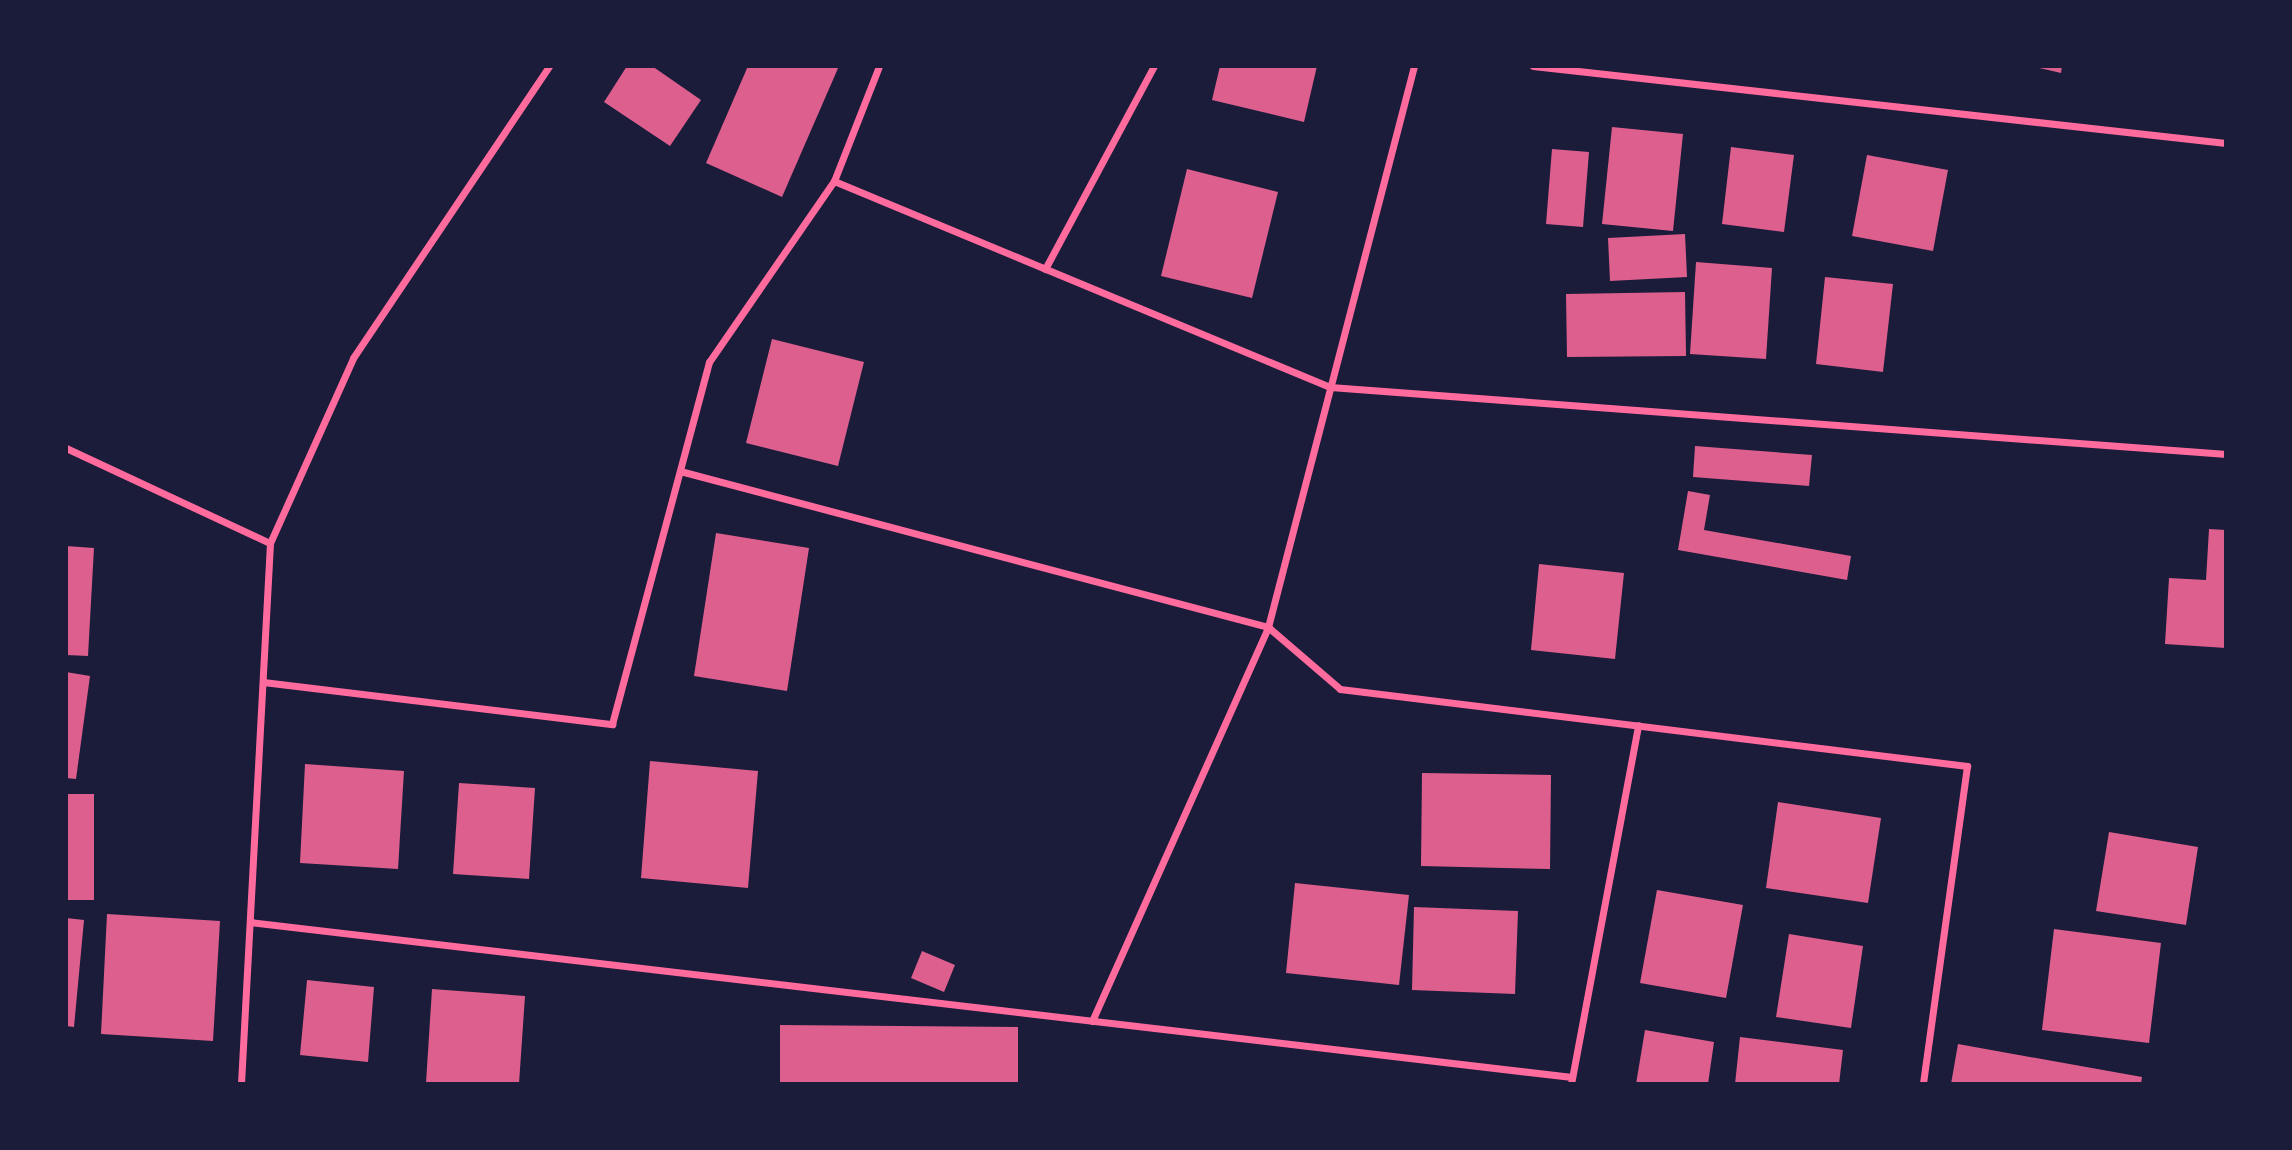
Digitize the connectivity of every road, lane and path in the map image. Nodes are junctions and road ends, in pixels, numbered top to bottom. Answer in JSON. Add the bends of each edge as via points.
{"nodes":[{"id":1,"x":549,"y":66,"type":"edge"},
{"id":2,"x":879,"y":66,"type":"edge"},
{"id":3,"x":1154,"y":66,"type":"edge"},
{"id":4,"x":1414,"y":66,"type":"edge"},
{"id":5,"x":1533,"y":66,"type":"edge"},
{"id":6,"x":2225,"y":143,"type":"edge"},
{"id":7,"x":834,"y":181,"type":"junction"},
{"id":8,"x":1045,"y":269,"type":"junction"},
{"id":9,"x":1330,"y":387,"type":"junction"},
{"id":10,"x":66,"y":448,"type":"edge"},
{"id":11,"x":2225,"y":454,"type":"edge"},
{"id":12,"x":680,"y":471,"type":"junction"},
{"id":13,"x":270,"y":544,"type":"junction"},
{"id":14,"x":1268,"y":627,"type":"junction"},
{"id":15,"x":263,"y":682,"type":"junction"},
{"id":16,"x":1638,"y":725,"type":"junction"},
{"id":17,"x":250,"y":922,"type":"junction"},
{"id":18,"x":1092,"y":1021,"type":"junction"},
{"id":19,"x":1572,"y":1080,"type":"edge"},
{"id":20,"x":241,"y":1083,"type":"edge"},
{"id":21,"x":1923,"y":1083,"type":"edge"}],
"edges":[{"from":1,"to":13,"type":"street","via":[[353,358]]},
{"from":2,"to":7,"type":"street"},
{"from":3,"to":8,"type":"street"},
{"from":4,"to":9,"type":"street"},
{"from":5,"to":6,"type":"street"},
{"from":7,"to":8,"type":"street"},
{"from":7,"to":12,"type":"street","via":[[709,362]]},
{"from":8,"to":9,"type":"street"},
{"from":9,"to":11,"type":"street"},
{"from":9,"to":14,"type":"street"},
{"from":10,"to":13,"type":"street"},
{"from":12,"to":14,"type":"street"},
{"from":12,"to":15,"type":"street","via":[[612,724]]},
{"from":13,"to":15,"type":"street"},
{"from":14,"to":16,"type":"street","via":[[1340,689]]},
{"from":14,"to":18,"type":"street"},
{"from":15,"to":17,"type":"street"},
{"from":16,"to":19,"type":"street"},
{"from":16,"to":21,"type":"street","via":[[1967,766]]},
{"from":17,"to":18,"type":"street"},
{"from":17,"to":20,"type":"street"},
{"from":18,"to":19,"type":"street"}]}
